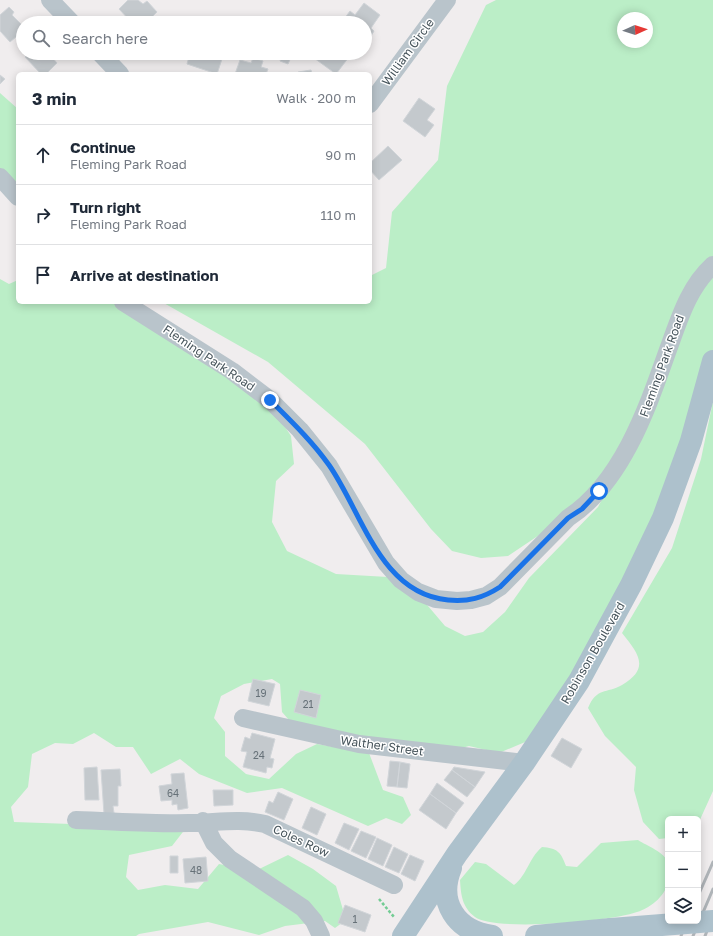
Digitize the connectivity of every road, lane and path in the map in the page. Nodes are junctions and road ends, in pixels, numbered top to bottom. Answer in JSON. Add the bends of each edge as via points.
{"nodes":[{"id":1,"x":50,"y":0,"type":"edge"},
{"id":2,"x":447,"y":0,"type":"edge"},
{"id":3,"x":65,"y":16,"type":"edge"},
{"id":4,"x":107,"y":60,"type":"edge"},
{"id":5,"x":118,"y":72,"type":"edge"},
{"id":6,"x":372,"y":101,"type":"edge"},
{"id":7,"x":0,"y":177,"type":"edge"},
{"id":8,"x":16,"y":195,"type":"edge"},
{"id":9,"x":713,"y":265,"type":"edge"},
{"id":10,"x":126,"y":304,"type":"edge"},
{"id":11,"x":713,"y":361,"type":"edge"},
{"id":12,"x":243,"y":718,"type":"dead end"},
{"id":13,"x":524,"y":764,"type":"junction"},
{"id":14,"x":76,"y":820,"type":"dead end"},
{"id":15,"x":203,"y":821,"type":"junction"},
{"id":16,"x":457,"y":854,"type":"junction"},
{"id":17,"x":394,"y":885,"type":"dead end"},
{"id":18,"x":713,"y":921,"type":"edge"},
{"id":19,"x":321,"y":936,"type":"edge"},
{"id":20,"x":403,"y":936,"type":"edge"},
{"id":21,"x":492,"y":936,"type":"edge"},
{"id":22,"x":536,"y":936,"type":"edge"}],
"edges":[{"from":1,"to":3,"type":"street"},
{"from":2,"to":6,"type":"street","name":"William Circle"},
{"from":4,"to":5,"type":"street"},
{"from":7,"to":8,"type":"street"},
{"from":9,"to":10,"type":"street","name":"Fleming Park Road","via":[[692,289],[645,416],[599,491],[582,509],[568,518],[500,587],[486,596],[471,600],[436,599],[418,592],[401,580],[386,563],[329,466],[300,430],[270,400],[232,371]]},
{"from":11,"to":13,"type":"main road","name":"Robinson Boulevard","via":[[691,441],[663,518],[631,585],[579,681]]},
{"from":12,"to":13,"type":"street","name":"Walther Street","via":[[359,744]]},
{"from":13,"to":16,"type":"main road","name":"Robinson Boulevard"},
{"from":14,"to":15,"type":"street","name":"Coles Row","via":[[190,823]]},
{"from":15,"to":17,"type":"street","name":"Coles Row","via":[[249,820],[264,824]]},
{"from":15,"to":19,"type":"street","via":[[214,843],[230,859],[303,908],[314,921]]},
{"from":16,"to":20,"type":"main road","name":"Robinson Boulevard"},
{"from":16,"to":21,"type":"main road","via":[[447,877],[446,889],[453,914],[466,928]]},
{"from":18,"to":22,"type":"main road","bridge":true}]}
